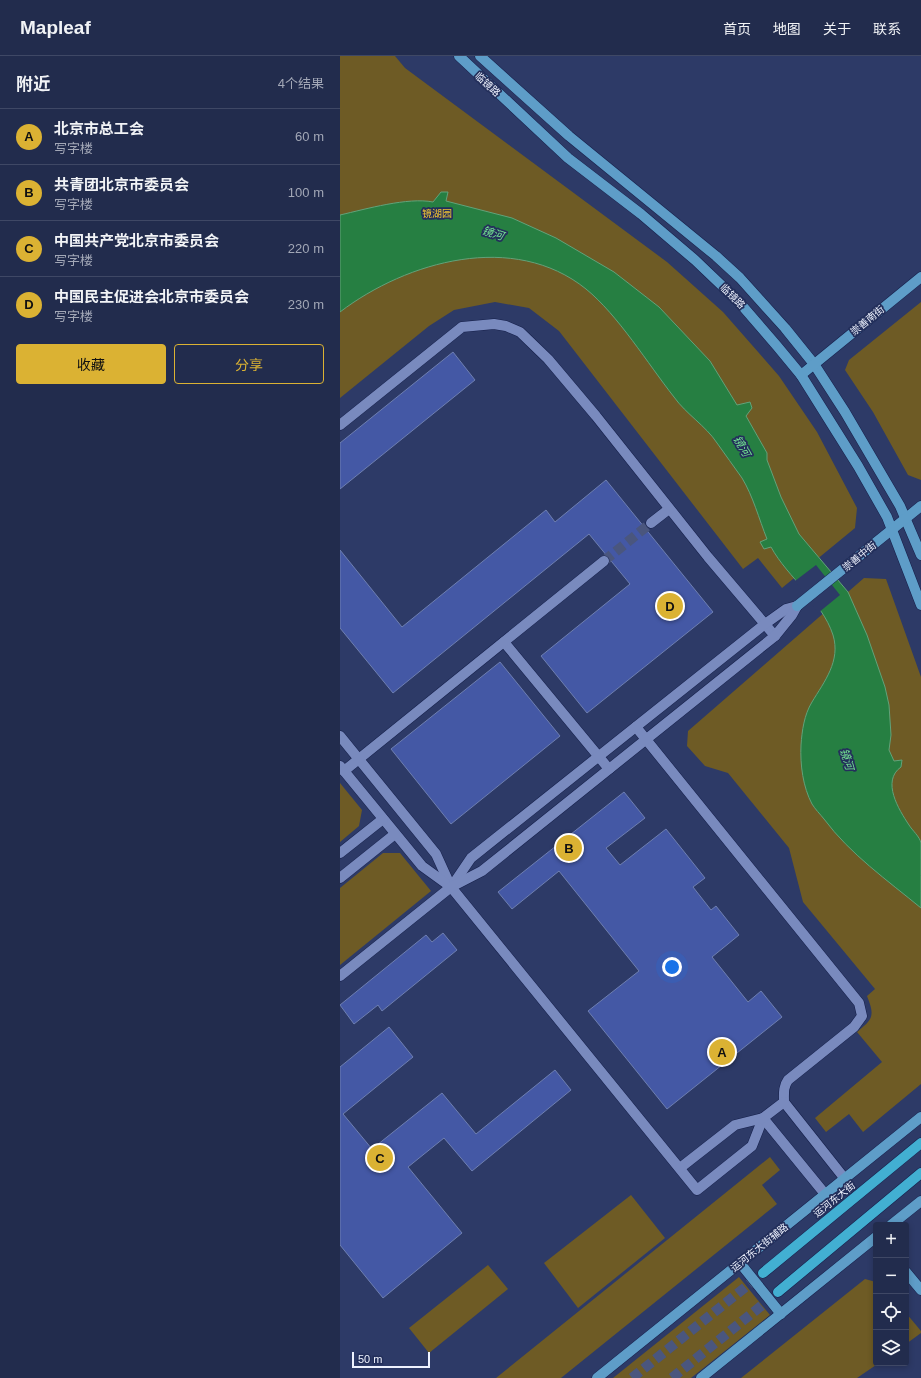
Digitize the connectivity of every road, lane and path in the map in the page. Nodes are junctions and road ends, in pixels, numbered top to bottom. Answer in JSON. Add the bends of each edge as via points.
{"nodes":[{"id":1,"x":459,"y":56,"type":"edge"},
{"id":2,"x":480,"y":56,"type":"edge"},
{"id":3,"x":921,"y":277,"type":"edge"},
{"id":4,"x":814,"y":364,"type":"junction"},
{"id":5,"x":801,"y":375,"type":"junction"},
{"id":6,"x":340,"y":425,"type":"edge"},
{"id":7,"x":921,"y":506,"type":"edge"},
{"id":8,"x":669,"y":509,"type":"junction"},
{"id":9,"x":905,"y":519,"type":"junction"},
{"id":10,"x":651,"y":523,"type":"tunnel mouth"},
{"id":11,"x":891,"y":530,"type":"junction"},
{"id":12,"x":921,"y":555,"type":"edge"},
{"id":13,"x":604,"y":562,"type":"tunnel mouth"},
{"id":14,"x":921,"y":604,"type":"edge"},
{"id":15,"x":797,"y":606,"type":"junction"},
{"id":16,"x":765,"y":624,"type":"junction"},
{"id":17,"x":776,"y":636,"type":"junction"},
{"id":18,"x":504,"y":642,"type":"junction"},
{"id":19,"x":636,"y":726,"type":"junction"},
{"id":20,"x":340,"y":736,"type":"edge"},
{"id":21,"x":646,"y":739,"type":"junction"},
{"id":22,"x":598,"y":757,"type":"junction"},
{"id":23,"x":359,"y":759,"type":"junction"},
{"id":24,"x":342,"y":769,"type":"edge"},
{"id":25,"x":609,"y":769,"type":"junction"},
{"id":26,"x":383,"y":819,"type":"junction"},
{"id":27,"x":395,"y":834,"type":"junction"},
{"id":28,"x":340,"y":853,"type":"edge"},
{"id":29,"x":340,"y":878,"type":"edge"},
{"id":30,"x":450,"y":887,"type":"junction"},
{"id":31,"x":340,"y":976,"type":"edge"},
{"id":32,"x":784,"y":1102,"type":"junction"},
{"id":33,"x":921,"y":1117,"type":"edge"},
{"id":34,"x":763,"y":1118,"type":"junction"},
{"id":35,"x":921,"y":1143,"type":"edge"},
{"id":36,"x":680,"y":1168,"type":"junction"},
{"id":37,"x":921,"y":1173,"type":"edge"},
{"id":38,"x":845,"y":1179,"type":"junction"},
{"id":39,"x":825,"y":1194,"type":"junction"},
{"id":40,"x":921,"y":1201,"type":"edge"},
{"id":41,"x":895,"y":1222,"type":"edge"},
{"id":42,"x":873,"y":1239,"type":"edge"},
{"id":43,"x":740,"y":1263,"type":"junction"},
{"id":44,"x":763,"y":1273,"type":"tunnel mouth"},
{"id":45,"x":909,"y":1276,"type":"edge"},
{"id":46,"x":921,"y":1290,"type":"edge"},
{"id":47,"x":778,"y":1292,"type":"tunnel mouth"},
{"id":48,"x":781,"y":1314,"type":"junction"},
{"id":49,"x":597,"y":1378,"type":"edge"},
{"id":50,"x":701,"y":1378,"type":"edge"}],
"edges":[{"from":1,"to":5,"type":"street","name":"临镜路","via":[[568,158],[641,214],[695,260],[739,302]]},
{"from":2,"to":4,"type":"street","name":"临镜路","via":[[569,136],[740,278]]},
{"from":3,"to":4,"type":"street","name":"崇善南街"},
{"from":4,"to":5,"type":"street","name":"崇善南街"},
{"from":4,"to":9,"type":"street","name":"临镜路","via":[[846,412]]},
{"from":5,"to":11,"type":"street","name":"临镜路","via":[[858,466],[887,517]]},
{"from":6,"to":8,"type":"street","via":[[462,327],[494,324],[506,326],[520,332],[548,359]]},
{"from":7,"to":9,"type":"street","name":"崇善中街"},
{"from":8,"to":10,"type":"street"},
{"from":8,"to":16,"type":"street"},
{"from":9,"to":11,"type":"street","name":"崇善中街"},
{"from":9,"to":12,"type":"street","name":"临镜路"},
{"from":11,"to":14,"type":"street","name":"临镜路","via":[[898,541]]},
{"from":11,"to":15,"type":"street","name":"崇善中街"},
{"from":13,"to":18,"type":"street"},
{"from":15,"to":16,"type":"street","via":[[786,609]]},
{"from":15,"to":17,"type":"street"},
{"from":16,"to":17,"type":"street"},
{"from":16,"to":19,"type":"street"},
{"from":17,"to":21,"type":"street"},
{"from":18,"to":22,"type":"street"},
{"from":18,"to":23,"type":"street"},
{"from":19,"to":21,"type":"street"},
{"from":19,"to":22,"type":"street"},
{"from":20,"to":23,"type":"street"},
{"from":21,"to":25,"type":"street"},
{"from":21,"to":32,"type":"street","via":[[862,1010],[862,1016],[854,1027],[788,1080],[784,1086]]},
{"from":22,"to":25,"type":"street"},
{"from":22,"to":30,"type":"street","via":[[471,858]]},
{"from":23,"to":24,"type":"street"},
{"from":23,"to":30,"type":"street","via":[[436,854]]},
{"from":24,"to":26,"type":"street"},
{"from":25,"to":30,"type":"street","via":[[482,871]]},
{"from":26,"to":27,"type":"street"},
{"from":26,"to":28,"type":"street"},
{"from":27,"to":29,"type":"street"},
{"from":27,"to":30,"type":"street","via":[[422,866]]},
{"from":30,"to":31,"type":"street"},
{"from":30,"to":36,"type":"street"},
{"from":32,"to":34,"type":"street"},
{"from":32,"to":38,"type":"street"},
{"from":33,"to":38,"type":"street","name":"运河东大街辅路"},
{"from":34,"to":36,"type":"street","via":[[735,1125]]},
{"from":34,"to":36,"type":"street","via":[[752,1146],[697,1190]]},
{"from":34,"to":39,"type":"street"},
{"from":35,"to":44,"type":"main road","name":"运河东大街"},
{"from":37,"to":47,"type":"main road"},
{"from":38,"to":39,"type":"street","name":"运河东大街辅路"},
{"from":39,"to":43,"type":"street","name":"运河东大街辅路"},
{"from":40,"to":41,"type":"street"},
{"from":42,"to":48,"type":"street"},
{"from":43,"to":48,"type":"street"},
{"from":43,"to":49,"type":"street","name":"运河东大街辅路"},
{"from":45,"to":46,"type":"street"},
{"from":48,"to":50,"type":"street"}]}
